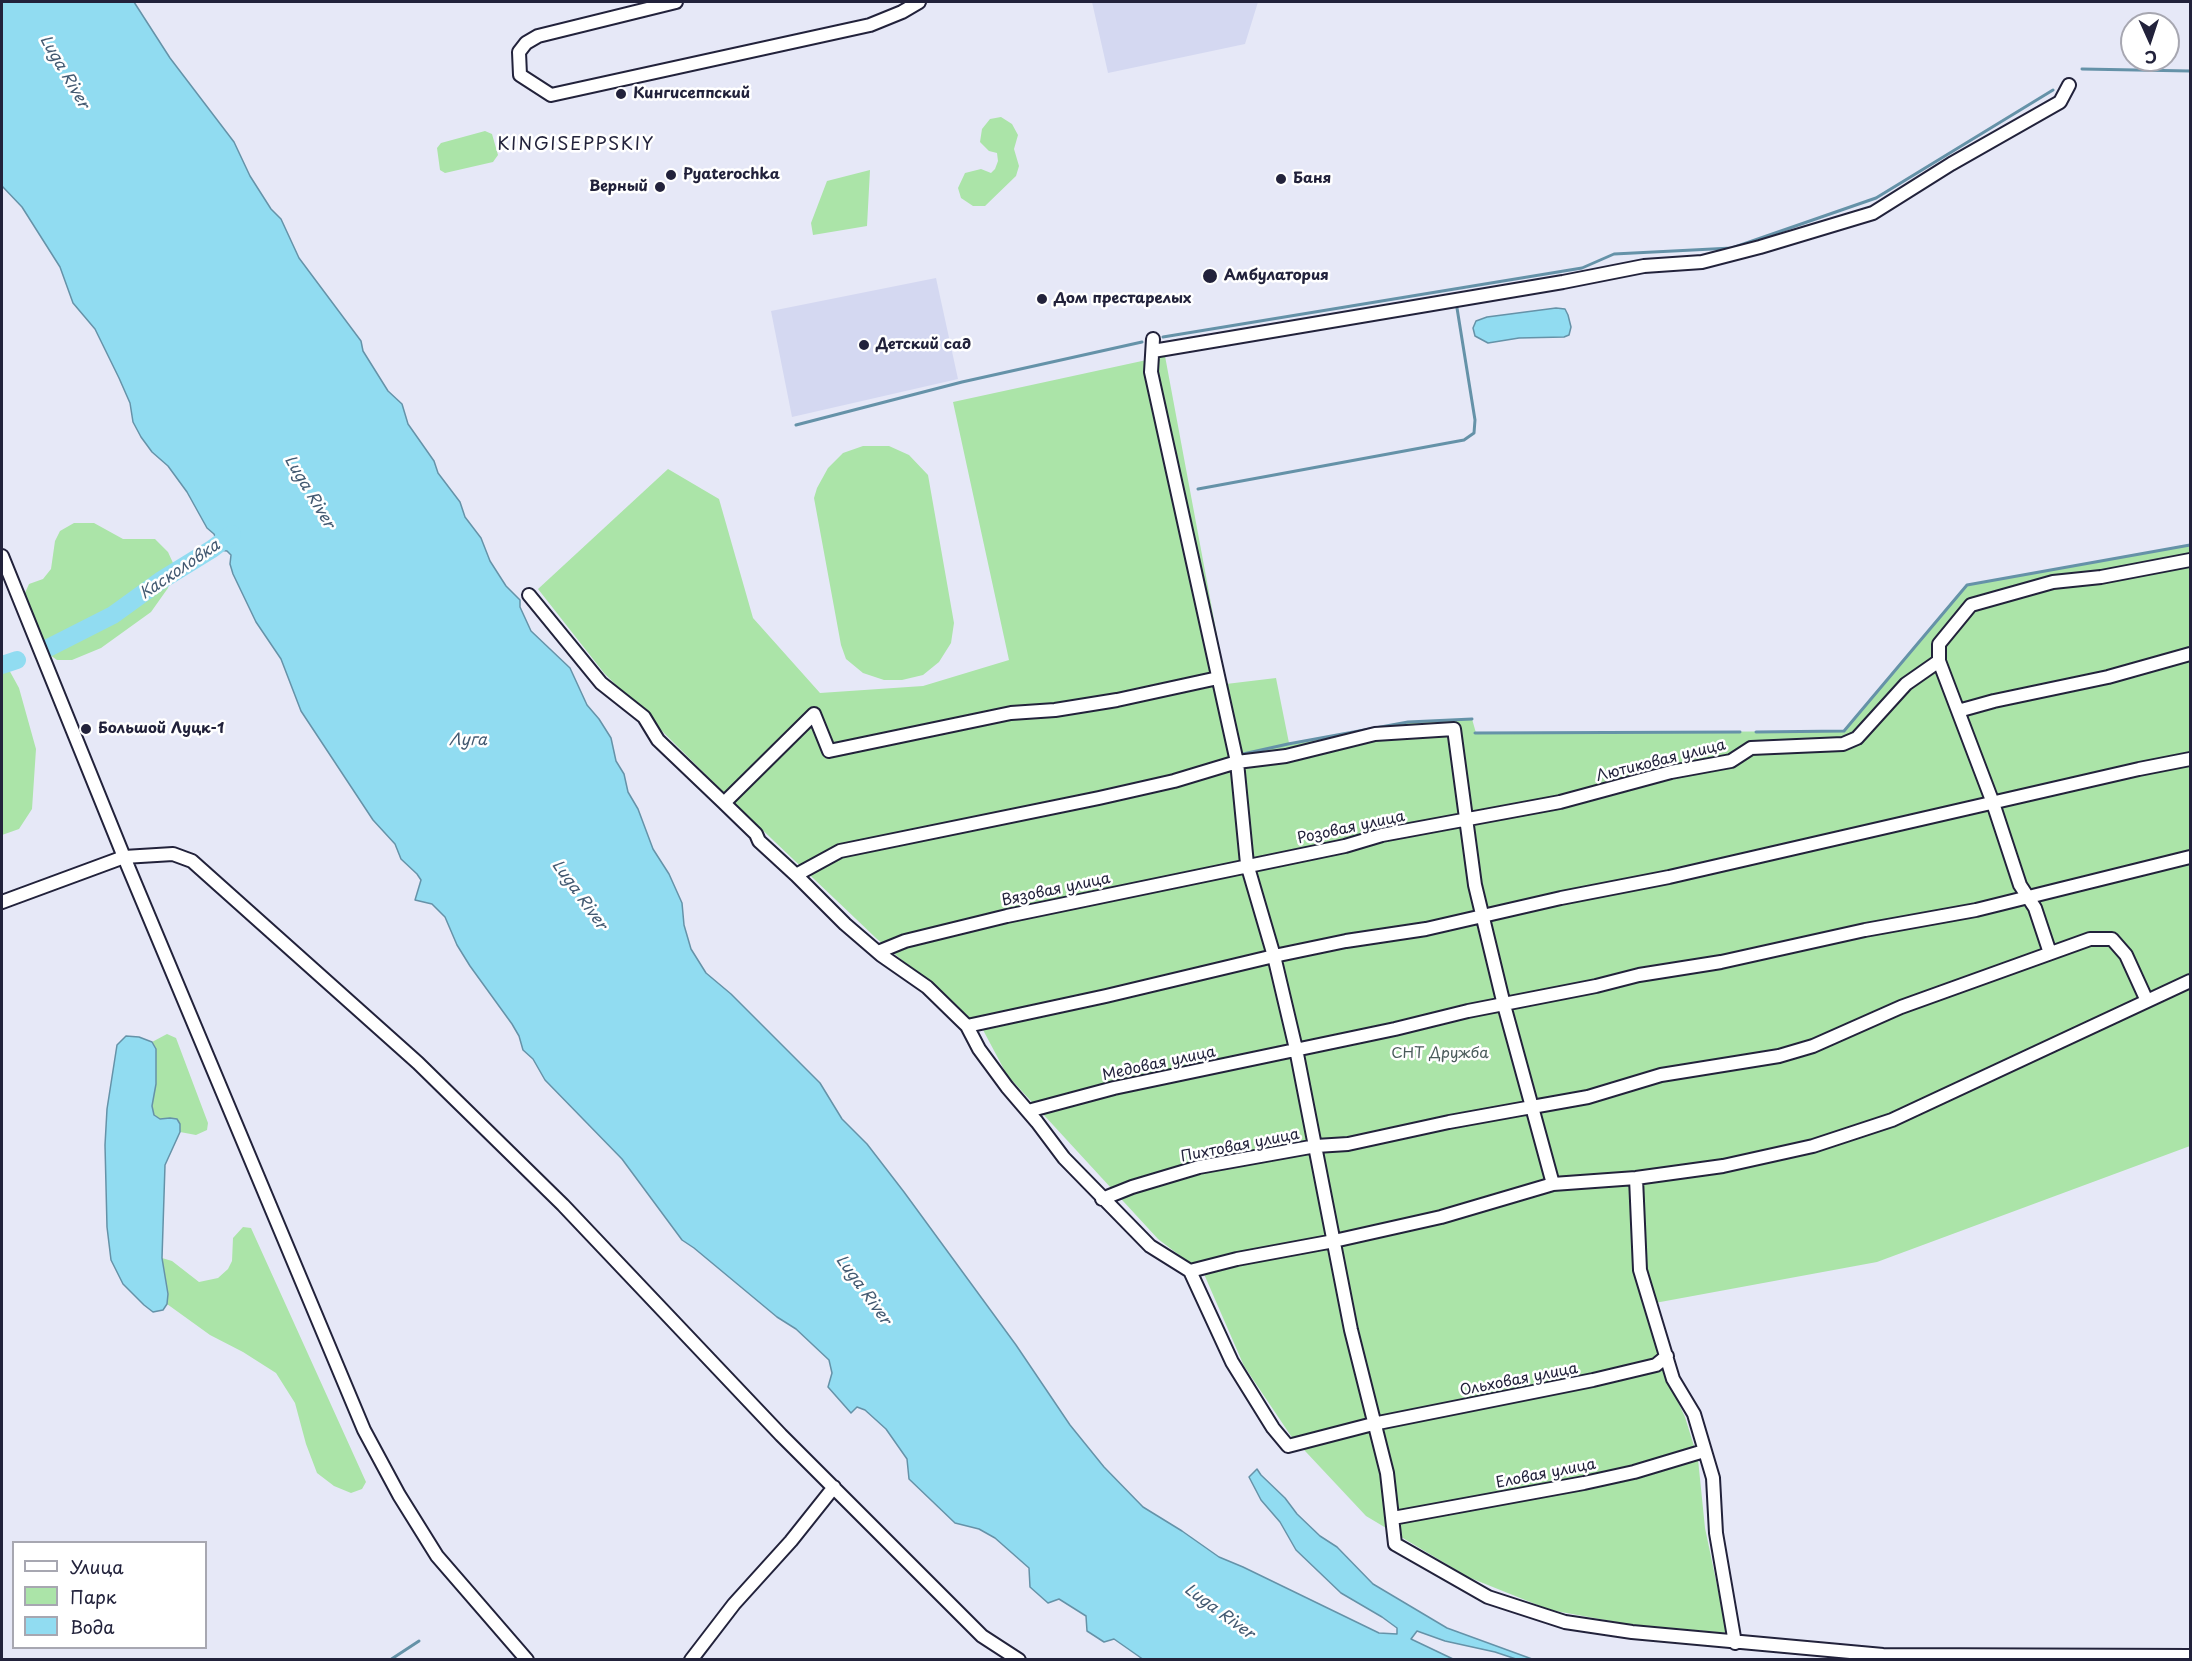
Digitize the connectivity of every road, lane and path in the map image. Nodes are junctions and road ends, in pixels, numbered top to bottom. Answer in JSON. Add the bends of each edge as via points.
{"nodes":[{"id":1,"x":676,"y":2,"type":"edge"},
{"id":2,"x":918,"y":2,"type":"edge"},
{"id":3,"x":2069,"y":85,"type":"dead end"},
{"id":4,"x":2,"y":556,"type":"edge"},
{"id":5,"x":2190,"y":560,"type":"edge"},
{"id":6,"x":529,"y":595,"type":"dead end"},
{"id":7,"x":2190,"y":654,"type":"edge"},
{"id":8,"x":1939,"y":661,"type":"junction"},
{"id":9,"x":1218,"y":678,"type":"junction"},
{"id":10,"x":1958,"y":711,"type":"junction"},
{"id":11,"x":2190,"y":759,"type":"edge"},
{"id":12,"x":1236,"y":762,"type":"junction"},
{"id":13,"x":724,"y":803,"type":"junction"},
{"id":14,"x":1993,"y":803,"type":"junction"},
{"id":15,"x":1466,"y":820,"type":"junction"},
{"id":16,"x":124,"y":857,"type":"junction"},
{"id":17,"x":2190,"y":857,"type":"edge"},
{"id":18,"x":1245,"y":865,"type":"junction"},
{"id":19,"x":796,"y":875,"type":"junction"},
{"id":20,"x":2026,"y":896,"type":"junction"},
{"id":21,"x":2,"y":902,"type":"edge"},
{"id":22,"x":1482,"y":916,"type":"junction"},
{"id":23,"x":878,"y":952,"type":"junction"},
{"id":24,"x":2050,"y":953,"type":"junction"},
{"id":25,"x":1274,"y":956,"type":"junction"},
{"id":26,"x":2190,"y":981,"type":"edge"},
{"id":27,"x":2147,"y":1001,"type":"junction"},
{"id":28,"x":1504,"y":1005,"type":"junction"},
{"id":29,"x":967,"y":1026,"type":"junction"},
{"id":30,"x":1296,"y":1049,"type":"junction"},
{"id":31,"x":1532,"y":1107,"type":"junction"},
{"id":32,"x":1028,"y":1111,"type":"junction"},
{"id":33,"x":1316,"y":1146,"type":"junction"},
{"id":34,"x":1636,"y":1178,"type":"junction"},
{"id":35,"x":1553,"y":1184,"type":"junction"},
{"id":36,"x":1102,"y":1198,"type":"junction"},
{"id":37,"x":1334,"y":1241,"type":"junction"},
{"id":38,"x":1190,"y":1271,"type":"junction"},
{"id":39,"x":1667,"y":1356,"type":"junction"},
{"id":40,"x":1373,"y":1424,"type":"junction"},
{"id":41,"x":1704,"y":1451,"type":"junction"},
{"id":42,"x":834,"y":1488,"type":"junction"},
{"id":43,"x":1393,"y":1518,"type":"junction"},
{"id":44,"x":1735,"y":1642,"type":"junction"},
{"id":45,"x":2190,"y":1656,"type":"edge"},
{"id":46,"x":527,"y":1659,"type":"edge"},
{"id":47,"x":691,"y":1659,"type":"edge"},
{"id":48,"x":1019,"y":1659,"type":"edge"}],
"edges":[{"from":1,"to":2,"type":"street","via":[[538,36],[519,52],[520,75],[551,95],[870,25]]},
{"from":3,"to":9,"type":"street","via":[[2060,102],[1873,213],[1760,248],[1702,262],[1644,266],[1153,345],[1152,372]]},
{"from":4,"to":16,"type":"street"},
{"from":5,"to":8,"type":"street","via":[[2052,582],[1971,605],[1939,644]]},
{"from":6,"to":13,"type":"street","via":[[602,683],[644,717],[658,740]]},
{"from":7,"to":10,"type":"street"},
{"from":8,"to":10,"type":"street"},
{"from":8,"to":15,"type":"street","name":"Лютиковая улица","via":[[1906,684],[1857,738],[1843,744],[1751,748],[1731,761],[1671,771],[1560,802]]},
{"from":9,"to":12,"type":"street"},
{"from":9,"to":13,"type":"street","via":[[1117,700],[1011,713],[829,751],[814,714]]},
{"from":10,"to":14,"type":"street"},
{"from":11,"to":14,"type":"street"},
{"from":12,"to":15,"type":"street","via":[[1286,756],[1375,734],[1454,729]]},
{"from":12,"to":18,"type":"street"},
{"from":12,"to":19,"type":"street","via":[[1174,781],[840,851]]},
{"from":13,"to":19,"type":"street"},
{"from":14,"to":20,"type":"street"},
{"from":14,"to":22,"type":"street"},
{"from":15,"to":18,"type":"street","name":"Розовая улица"},
{"from":15,"to":22,"type":"street"},
{"from":16,"to":21,"type":"street"},
{"from":16,"to":42,"type":"street","via":[[173,854],[192,861],[244,906],[417,1063],[563,1205]]},
{"from":16,"to":46,"type":"street","via":[[364,1430],[436,1556]]},
{"from":17,"to":20,"type":"street","name":"Медовая улица"},
{"from":18,"to":23,"type":"street","name":"Вязовая улица","via":[[950,929]]},
{"from":18,"to":25,"type":"street"},
{"from":19,"to":23,"type":"street"},
{"from":20,"to":24,"type":"street","via":[[2035,908]]},
{"from":20,"to":28,"type":"street","name":"Медовая улица","via":[[1976,910]]},
{"from":22,"to":25,"type":"street"},
{"from":22,"to":28,"type":"street"},
{"from":23,"to":29,"type":"street","via":[[927,987]]},
{"from":24,"to":27,"type":"street","name":"Пихтовая улица","via":[[2090,939],[2112,939],[2126,956]]},
{"from":24,"to":31,"type":"street","name":"Пихтовая улица","via":[[1901,1007],[1801,1050],[1661,1076],[1588,1097]]},
{"from":25,"to":29,"type":"street"},
{"from":25,"to":30,"type":"street"},
{"from":26,"to":27,"type":"street"},
{"from":27,"to":34,"type":"street","via":[[1892,1120],[1813,1146],[1723,1166]]},
{"from":28,"to":30,"type":"street","name":"Медовая улица"},
{"from":28,"to":31,"type":"street"},
{"from":29,"to":32,"type":"street","via":[[979,1049]]},
{"from":30,"to":32,"type":"street","name":"Медовая улица","via":[[1114,1088]]},
{"from":30,"to":33,"type":"street"},
{"from":31,"to":33,"type":"street","name":"Пихтовая улица","via":[[1348,1144]]},
{"from":31,"to":35,"type":"street"},
{"from":32,"to":36,"type":"street","via":[[1064,1158]]},
{"from":33,"to":36,"type":"street","name":"Пихтовая улица","via":[[1199,1167]]},
{"from":33,"to":37,"type":"street"},
{"from":34,"to":35,"type":"street"},
{"from":34,"to":39,"type":"street","via":[[1640,1270]]},
{"from":35,"to":37,"type":"street","via":[[1441,1217]]},
{"from":36,"to":38,"type":"street","via":[[1150,1246]]},
{"from":37,"to":38,"type":"street"},
{"from":37,"to":40,"type":"street"},
{"from":38,"to":40,"type":"street","name":"Ольховая улица","via":[[1233,1362],[1288,1446]]},
{"from":39,"to":40,"type":"street","name":"Ольховая улица","via":[[1656,1365],[1593,1380]]},
{"from":39,"to":41,"type":"street","via":[[1673,1379],[1694,1414]]},
{"from":40,"to":43,"type":"street","via":[[1387,1473]]},
{"from":41,"to":43,"type":"street","name":"Еловая улица","via":[[1584,1483]]},
{"from":41,"to":44,"type":"street","via":[[1713,1478],[1716,1533]]},
{"from":42,"to":47,"type":"street"},
{"from":42,"to":48,"type":"street","via":[[982,1636]]},
{"from":43,"to":44,"type":"street","via":[[1395,1544],[1488,1598],[1565,1622]]},
{"from":44,"to":45,"type":"street","via":[[1884,1655]]}]}
